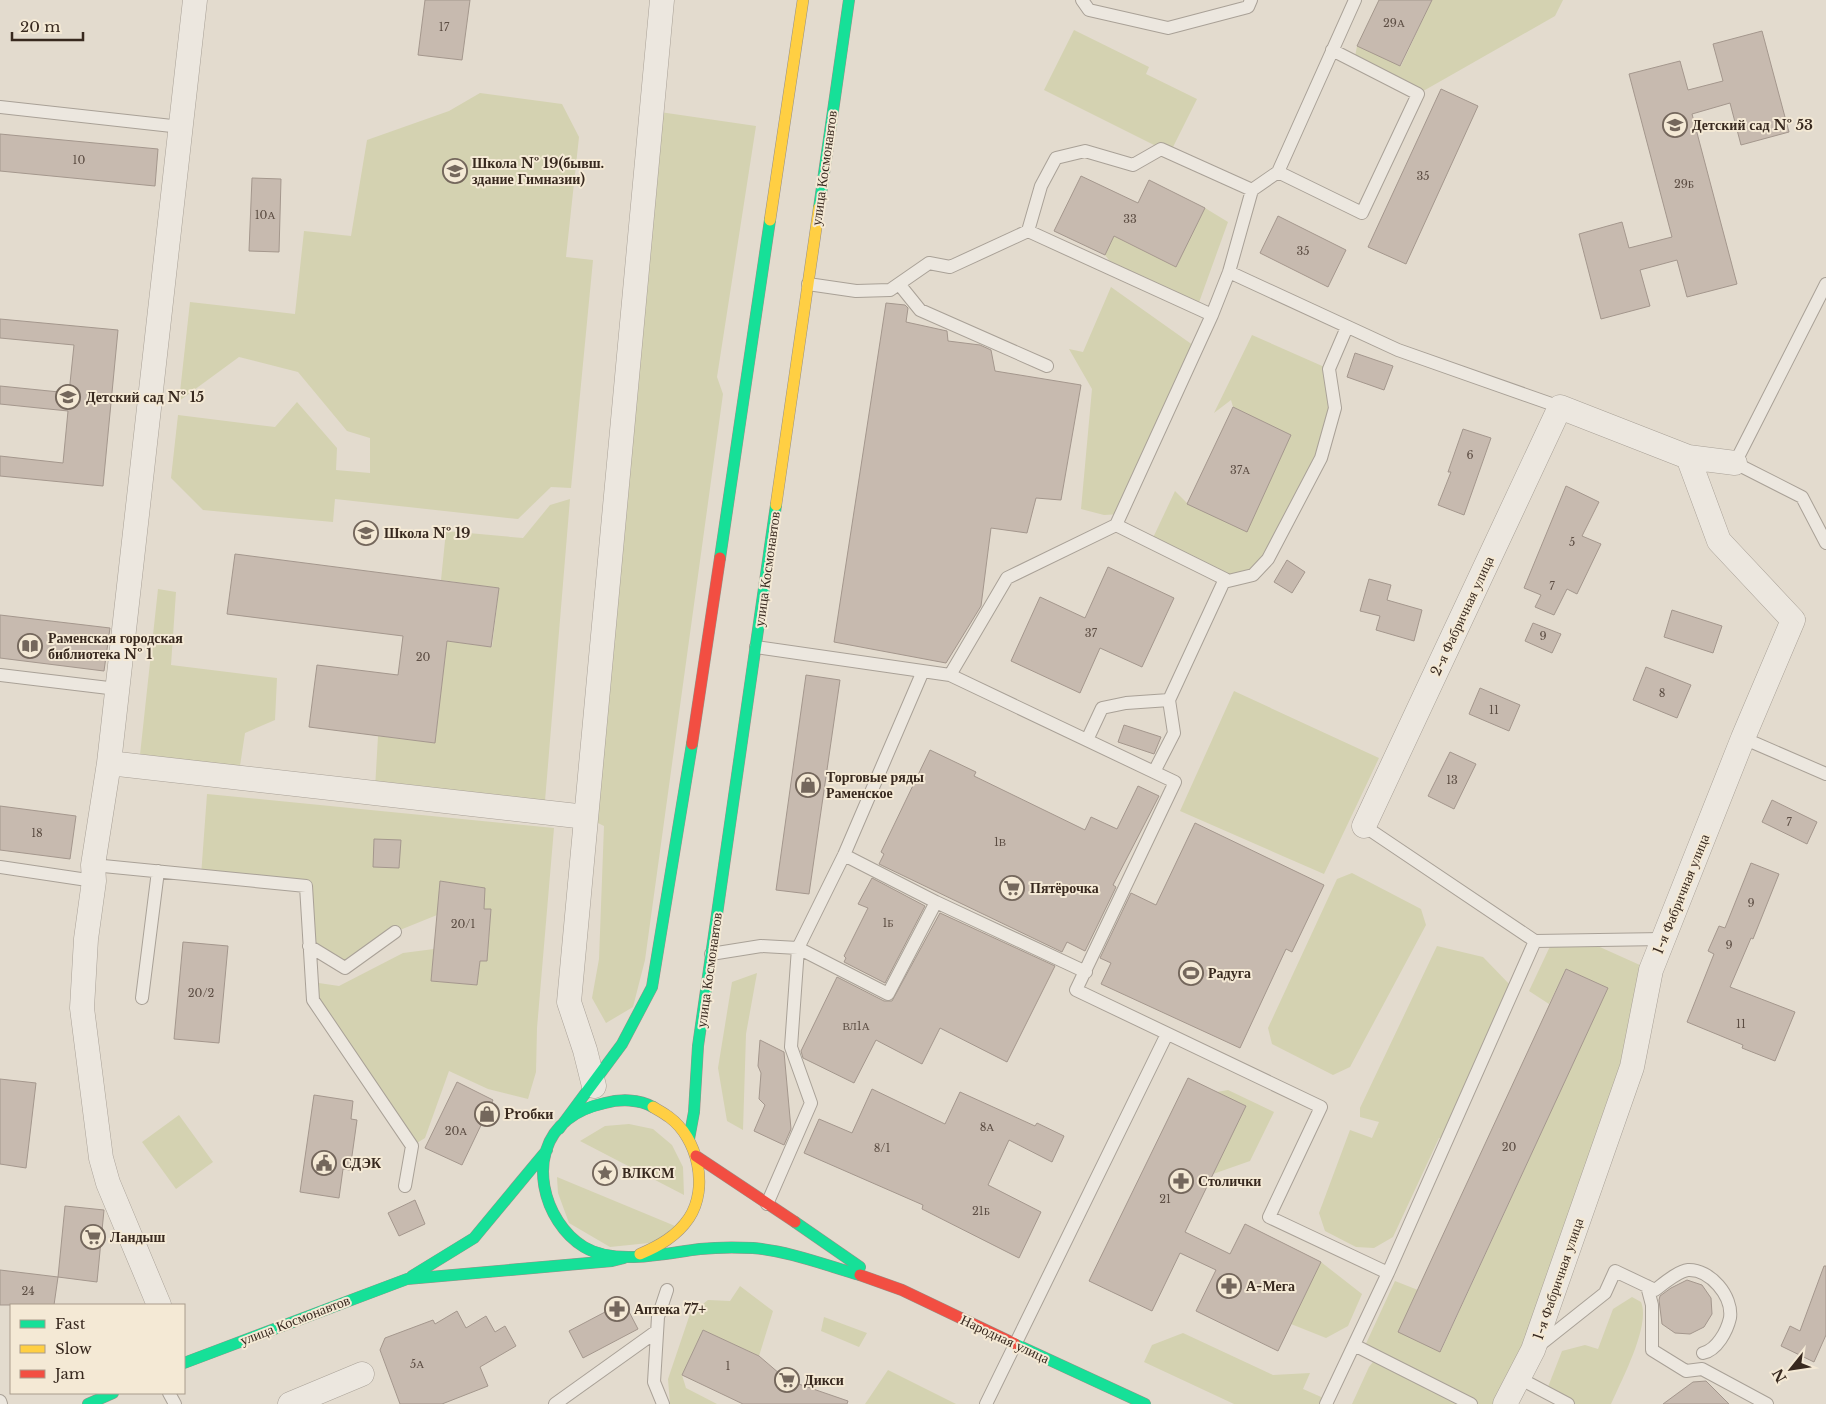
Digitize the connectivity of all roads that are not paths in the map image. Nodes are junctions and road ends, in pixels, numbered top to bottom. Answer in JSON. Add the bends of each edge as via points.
{"nodes":[{"id":1,"x":195,"y":0,"type":"edge"},
{"id":2,"x":662,"y":0,"type":"edge"},
{"id":3,"x":803,"y":0,"type":"edge"},
{"id":4,"x":849,"y":0,"type":"edge"},
{"id":5,"x":1082,"y":0,"type":"edge"},
{"id":6,"x":1251,"y":0,"type":"edge"},
{"id":7,"x":1355,"y":0,"type":"edge"},
{"id":8,"x":1332,"y":50,"type":"junction"},
{"id":9,"x":0,"y":107,"type":"edge"},
{"id":10,"x":181,"y":127,"type":"junction"},
{"id":11,"x":1278,"y":172,"type":"junction"},
{"id":12,"x":1252,"y":190,"type":"junction"},
{"id":13,"x":1028,"y":231,"type":"junction"},
{"id":14,"x":1229,"y":272,"type":"junction"},
{"id":15,"x":808,"y":284,"type":"junction"},
{"id":16,"x":899,"y":284,"type":"junction"},
{"id":17,"x":1826,"y":284,"type":"edge"},
{"id":18,"x":1212,"y":315,"type":"junction"},
{"id":19,"x":1347,"y":327,"type":"junction"},
{"id":20,"x":1047,"y":366,"type":"dead end"},
{"id":21,"x":1560,"y":407,"type":"junction"},
{"id":22,"x":1688,"y":457,"type":"junction"},
{"id":23,"x":1736,"y":463,"type":"junction"},
{"id":24,"x":1116,"y":525,"type":"junction"},
{"id":25,"x":1826,"y":543,"type":"edge"},
{"id":26,"x":1224,"y":582,"type":"junction"},
{"id":27,"x":756,"y":646,"type":"junction"},
{"id":28,"x":923,"y":671,"type":"junction"},
{"id":29,"x":0,"y":675,"type":"edge"},
{"id":30,"x":950,"y":675,"type":"junction"},
{"id":31,"x":118,"y":689,"type":"junction"},
{"id":32,"x":1169,"y":700,"type":"junction"},
{"id":33,"x":1744,"y":738,"type":"junction"},
{"id":34,"x":1087,"y":740,"type":"junction"},
{"id":35,"x":109,"y":763,"type":"junction"},
{"id":36,"x":1154,"y":772,"type":"junction"},
{"id":37,"x":1826,"y":774,"type":"edge"},
{"id":38,"x":586,"y":818,"type":"junction"},
{"id":39,"x":1364,"y":826,"type":"joint"},
{"id":40,"x":844,"y":855,"type":"junction"},
{"id":41,"x":0,"y":867,"type":"edge"},
{"id":42,"x":158,"y":872,"type":"junction"},
{"id":43,"x":93,"y":873,"type":"junction"},
{"id":44,"x":936,"y":902,"type":"junction"},
{"id":45,"x":395,"y":932,"type":"dead end"},
{"id":46,"x":1662,"y":939,"type":"junction"},
{"id":47,"x":1535,"y":941,"type":"junction"},
{"id":48,"x":309,"y":946,"type":"junction"},
{"id":49,"x":798,"y":948,"type":"junction"},
{"id":50,"x":712,"y":954,"type":"junction"},
{"id":51,"x":1086,"y":972,"type":"junction"},
{"id":52,"x":142,"y":998,"type":"dead end"},
{"id":53,"x":1167,"y":1034,"type":"junction"},
{"id":54,"x":594,"y":1086,"type":"junction"},
{"id":55,"x":559,"y":1129,"type":"junction"},
{"id":56,"x":689,"y":1139,"type":"junction"},
{"id":57,"x":547,"y":1150,"type":"junction"},
{"id":58,"x":696,"y":1156,"type":"junction"},
{"id":59,"x":405,"y":1186,"type":"dead end"},
{"id":60,"x":767,"y":1204,"type":"junction"},
{"id":61,"x":640,"y":1254,"type":"junction"},
{"id":62,"x":1388,"y":1274,"type":"junction"},
{"id":63,"x":407,"y":1279,"type":"junction"},
{"id":64,"x":882,"y":1282,"type":"junction"},
{"id":65,"x":1647,"y":1286,"type":"junction"},
{"id":66,"x":667,"y":1290,"type":"dead end"},
{"id":67,"x":159,"y":1304,"type":"edge"},
{"id":68,"x":657,"y":1331,"type":"junction"},
{"id":69,"x":1015,"y":1344,"type":"junction"},
{"id":70,"x":1354,"y":1345,"type":"junction"},
{"id":71,"x":1534,"y":1350,"type":"junction"},
{"id":72,"x":1703,"y":1353,"type":"dead end"},
{"id":73,"x":185,"y":1363,"type":"edge"},
{"id":74,"x":362,"y":1374,"type":"dead end"},
{"id":75,"x":1517,"y":1377,"type":"junction"},
{"id":76,"x":111,"y":1394,"type":"edge"},
{"id":77,"x":1127,"y":1400,"type":"edge"},
{"id":78,"x":88,"y":1404,"type":"edge"},
{"id":79,"x":290,"y":1404,"type":"edge"},
{"id":80,"x":555,"y":1404,"type":"edge"},
{"id":81,"x":663,"y":1404,"type":"edge"},
{"id":82,"x":986,"y":1404,"type":"edge"},
{"id":83,"x":1145,"y":1404,"type":"edge"},
{"id":84,"x":1326,"y":1404,"type":"edge"},
{"id":85,"x":1471,"y":1404,"type":"edge"},
{"id":86,"x":1505,"y":1404,"type":"edge"},
{"id":87,"x":1568,"y":1404,"type":"edge"},
{"id":88,"x":1767,"y":1404,"type":"edge"}],
"edges":[{"from":1,"to":10,"type":"street"},
{"from":2,"to":38,"type":"street"},
{"from":3,"to":54,"type":"main road","via":[[700,693],[652,987],[636,1021]]},
{"from":4,"to":15,"type":"main road","name":"улица Космонавтов"},
{"from":5,"to":6,"type":"lane","via":[[1089,10],[1168,28],[1248,7]]},
{"from":7,"to":8,"type":"lane"},
{"from":8,"to":11,"type":"lane"},
{"from":8,"to":11,"type":"lane","via":[[1418,94],[1362,213]]},
{"from":9,"to":10,"type":"lane"},
{"from":10,"to":31,"type":"street"},
{"from":11,"to":12,"type":"lane"},
{"from":12,"to":13,"type":"lane","via":[[1161,149],[1132,165],[1085,151],[1056,158],[1041,186]]},
{"from":12,"to":14,"type":"lane"},
{"from":13,"to":16,"type":"lane","via":[[950,267],[929,262]]},
{"from":13,"to":18,"type":"lane"},
{"from":14,"to":18,"type":"lane"},
{"from":14,"to":19,"type":"lane"},
{"from":15,"to":16,"type":"lane","via":[[856,291],[890,290]]},
{"from":15,"to":27,"type":"main road","name":"улица Космонавтов"},
{"from":16,"to":20,"type":"lane","via":[[920,310]]},
{"from":17,"to":23,"type":"lane"},
{"from":18,"to":24,"type":"lane"},
{"from":19,"to":21,"type":"lane","via":[[1398,350]]},
{"from":19,"to":26,"type":"lane","via":[[1329,369],[1335,408],[1321,458],[1268,559],[1253,575]]},
{"from":21,"to":22,"type":"street"},
{"from":21,"to":39,"type":"street","name":"2-я Фабричная улица"},
{"from":22,"to":23,"type":"street"},
{"from":22,"to":33,"type":"street","name":"1-я Фабричная улица","via":[[1719,541],[1794,620]]},
{"from":23,"to":25,"type":"lane","via":[[1802,497]]},
{"from":24,"to":26,"type":"lane","via":[[1225,579]]},
{"from":24,"to":30,"type":"lane","via":[[1007,578]]},
{"from":26,"to":32,"type":"lane"},
{"from":27,"to":28,"type":"lane"},
{"from":27,"to":50,"type":"main road","name":"улица Космонавтов"},
{"from":28,"to":30,"type":"lane"},
{"from":28,"to":40,"type":"lane"},
{"from":29,"to":31,"type":"lane"},
{"from":30,"to":34,"type":"lane"},
{"from":31,"to":35,"type":"street"},
{"from":32,"to":34,"type":"lane","via":[[1126,702],[1102,708]]},
{"from":32,"to":36,"type":"lane","via":[[1174,733]]},
{"from":33,"to":37,"type":"lane"},
{"from":33,"to":46,"type":"street","name":"1-я Фабричная улица"},
{"from":34,"to":36,"type":"lane"},
{"from":35,"to":38,"type":"street"},
{"from":35,"to":43,"type":"street"},
{"from":36,"to":51,"type":"lane","via":[[1175,782]]},
{"from":38,"to":54,"type":"street","via":[[569,1002],[586,1050]]},
{"from":39,"to":47,"type":"lane"},
{"from":40,"to":44,"type":"lane"},
{"from":40,"to":49,"type":"lane"},
{"from":41,"to":43,"type":"lane"},
{"from":42,"to":43,"type":"lane"},
{"from":42,"to":48,"type":"lane","via":[[306,886]]},
{"from":42,"to":52,"type":"lane"},
{"from":43,"to":67,"type":"street","via":[[82,1008],[101,1158],[108,1183]]},
{"from":44,"to":49,"type":"lane","via":[[888,994]]},
{"from":44,"to":51,"type":"lane"},
{"from":45,"to":48,"type":"lane","via":[[345,968]]},
{"from":46,"to":47,"type":"lane"},
{"from":46,"to":71,"type":"street","name":"1-я Фабричная улица","via":[[1651,970],[1632,1067]]},
{"from":47,"to":62,"type":"lane"},
{"from":48,"to":59,"type":"lane","via":[[313,1000],[412,1146]]},
{"from":49,"to":50,"type":"lane","via":[[761,946]]},
{"from":49,"to":60,"type":"lane","via":[[791,1047],[811,1103]]},
{"from":50,"to":56,"type":"main road","name":"улица Космонавтов","via":[[698,1046]]},
{"from":51,"to":53,"type":"lane","via":[[1076,990]]},
{"from":53,"to":62,"type":"lane","via":[[1321,1107],[1269,1217]]},
{"from":53,"to":69,"type":"lane"},
{"from":54,"to":55,"type":"main road"},
{"from":55,"to":56,"type":"main road","via":[[582,1109],[602,1101],[625,1099],[656,1107],[669,1116]]},
{"from":55,"to":57,"type":"main road"},
{"from":56,"to":58,"type":"main road"},
{"from":57,"to":61,"type":"main road","via":[[543,1165],[546,1202],[558,1226],[588,1249],[612,1256]]},
{"from":57,"to":63,"type":"main road","name":"улица Космонавтов","via":[[474,1238]]},
{"from":58,"to":60,"type":"main road","name":"Народная улица"},
{"from":58,"to":61,"type":"main road","via":[[698,1186],[689,1216],[668,1241]]},
{"from":60,"to":64,"type":"main road","name":"Народная улица"},
{"from":61,"to":63,"type":"main road","name":"улица Космонавтов","via":[[612,1262]]},
{"from":61,"to":64,"type":"main road","name":"Народная улица","via":[[705,1248],[766,1249]]},
{"from":62,"to":70,"type":"lane"},
{"from":63,"to":73,"type":"main road","name":"улица Космонавтов"},
{"from":64,"to":69,"type":"main road","name":"Народная улица"},
{"from":65,"to":71,"type":"lane","via":[[1615,1271],[1604,1293]]},
{"from":65,"to":72,"type":"lane","via":[[1655,1290],[1686,1270],[1698,1271],[1719,1286],[1730,1317],[1719,1342],[1711,1351]]},
{"from":65,"to":88,"type":"lane","via":[[1652,1305],[1652,1350],[1686,1370],[1702,1369]]},
{"from":66,"to":68,"type":"lane"},
{"from":68,"to":80,"type":"lane"},
{"from":68,"to":81,"type":"lane","via":[[654,1382]]},
{"from":69,"to":77,"type":"main road","name":"Народная улица"},
{"from":69,"to":82,"type":"lane"},
{"from":70,"to":84,"type":"lane"},
{"from":70,"to":85,"type":"lane"},
{"from":71,"to":75,"type":"street","name":"1-я Фабричная улица"},
{"from":74,"to":79,"type":"street"},
{"from":75,"to":86,"type":"street","name":"1-я Фабричная улица"},
{"from":75,"to":87,"type":"lane"},
{"from":76,"to":78,"type":"main road"},
{"from":77,"to":83,"type":"main road","name":"Народная улица"}]}
